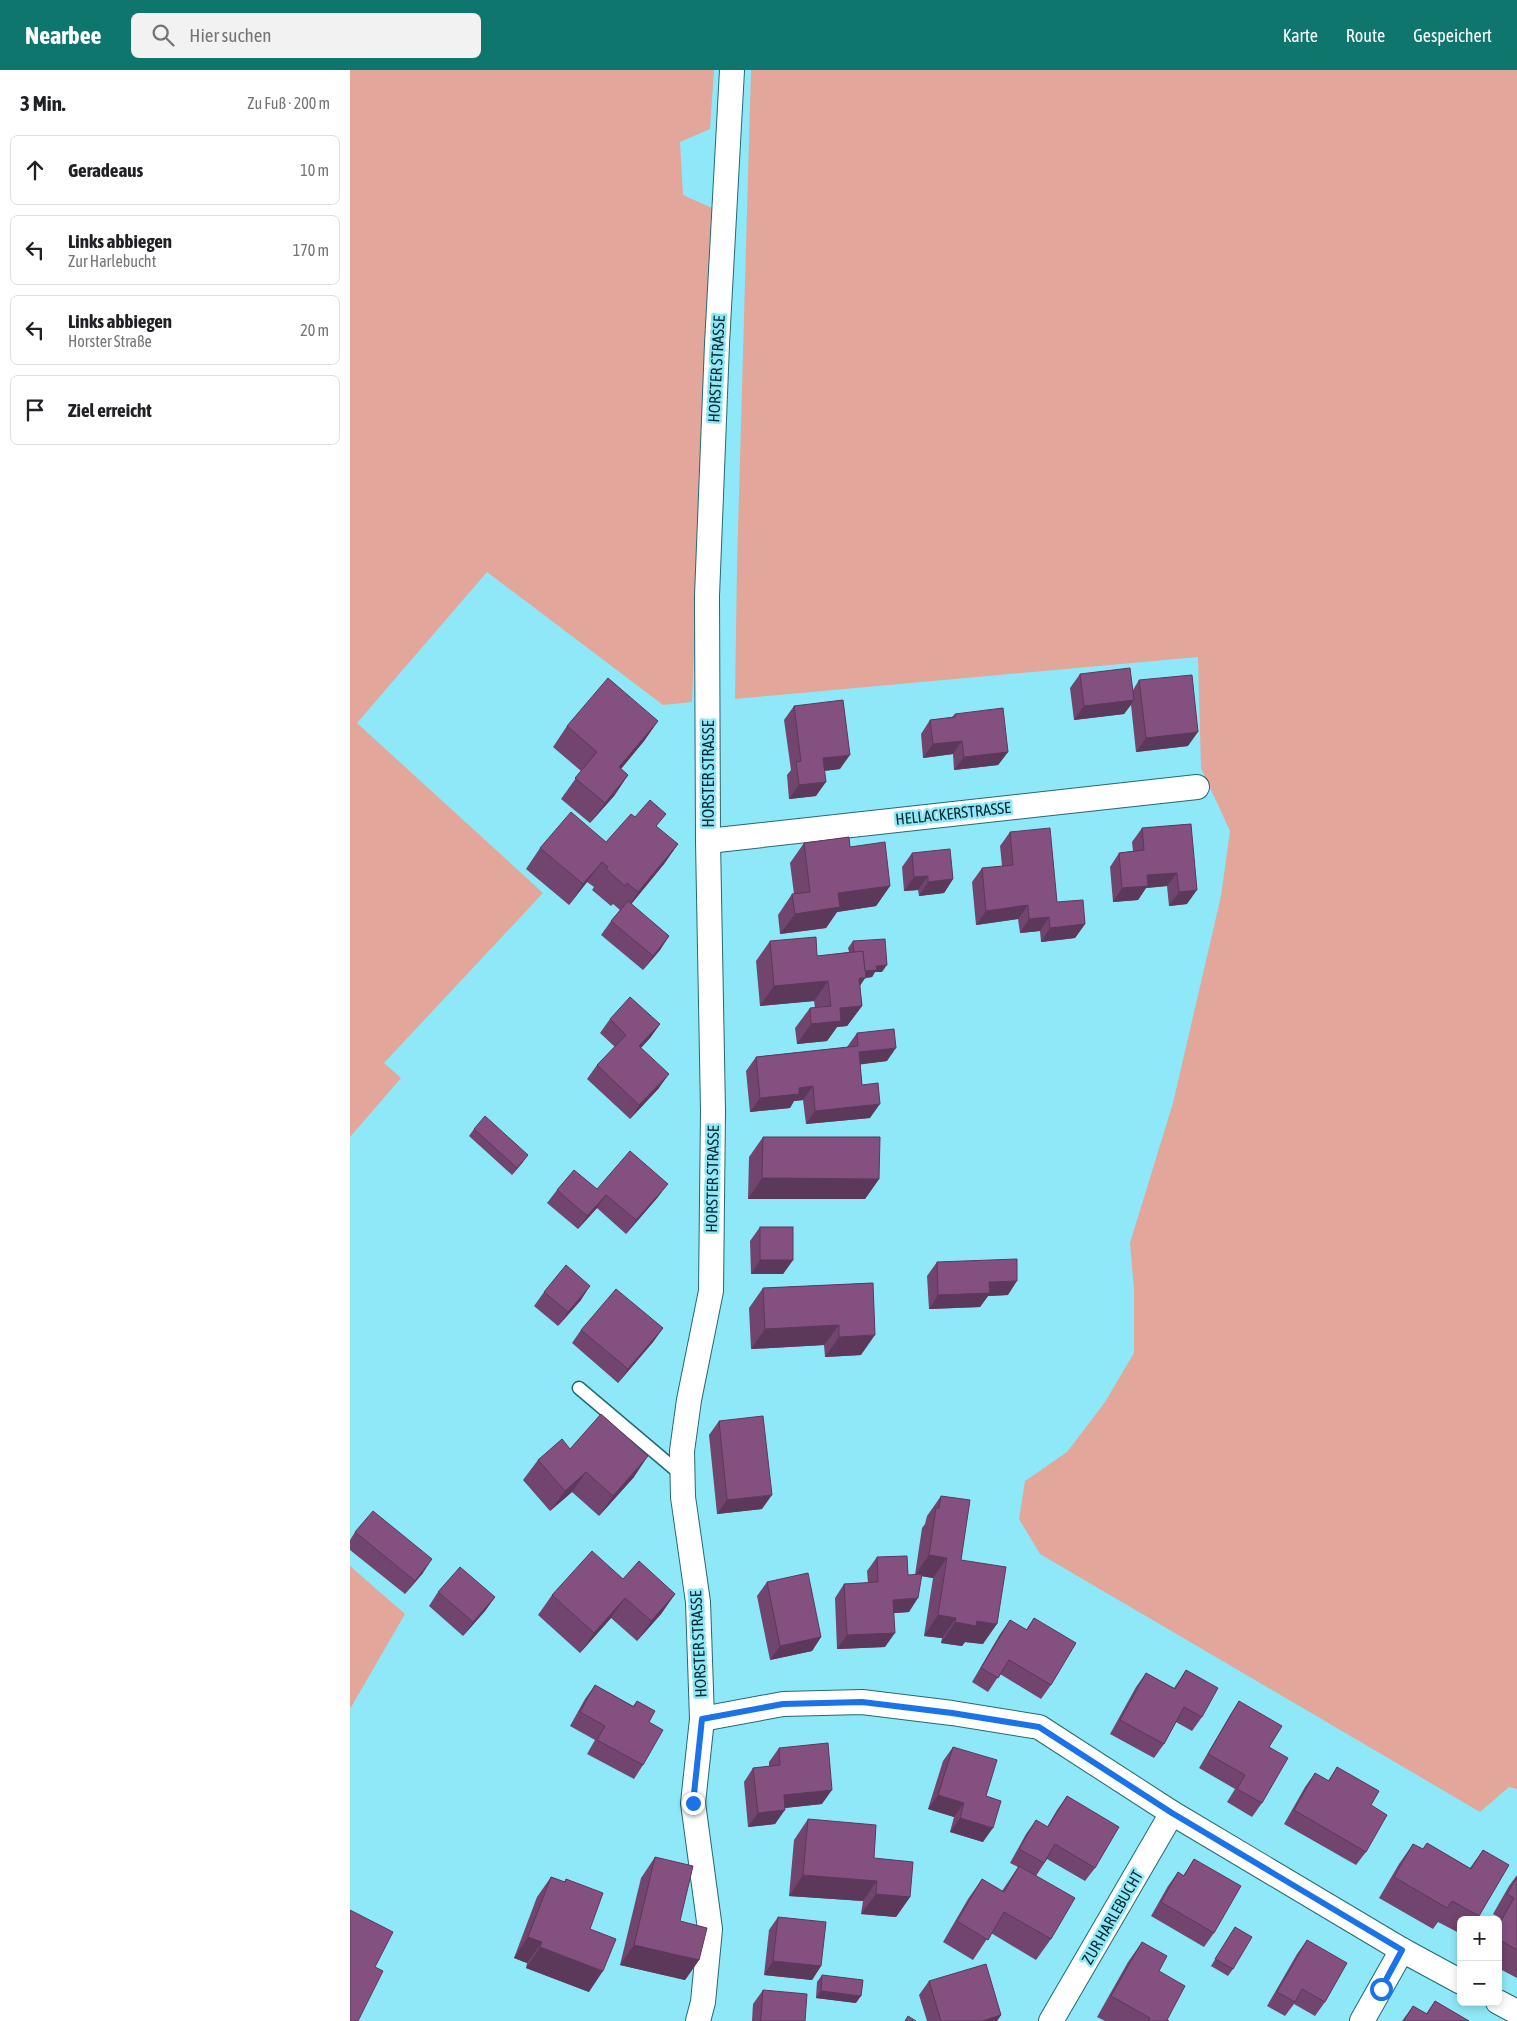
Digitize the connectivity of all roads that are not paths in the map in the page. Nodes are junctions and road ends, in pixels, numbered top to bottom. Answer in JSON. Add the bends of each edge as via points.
{"nodes":[{"id":1,"x":732,"y":70,"type":"edge"},
{"id":2,"x":1197,"y":787,"type":"dead end"},
{"id":3,"x":708,"y":841,"type":"junction"},
{"id":4,"x":579,"y":1388,"type":"dead end"},
{"id":5,"x":683,"y":1476,"type":"junction"},
{"id":6,"x":702,"y":1719,"type":"junction"},
{"id":7,"x":1172,"y":1813,"type":"junction"},
{"id":8,"x":1402,"y":1950,"type":"junction"},
{"id":9,"x":1457,"y":1980,"type":"edge"},
{"id":10,"x":1502,"y":2004,"type":"edge"},
{"id":11,"x":1517,"y":2012,"type":"edge"},
{"id":12,"x":698,"y":2021,"type":"edge"},
{"id":13,"x":1051,"y":2021,"type":"edge"},
{"id":14,"x":1362,"y":2021,"type":"edge"}],
"edges":[{"from":1,"to":3,"type":"street","name":"HORSTER STRASSE","via":[[716,353],[707,596]]},
{"from":2,"to":3,"type":"street","name":"HELLACKERSTRASSE"},
{"from":3,"to":5,"type":"street","name":"HORSTER STRASSE","via":[[713,1111],[711,1291],[689,1400],[682,1451]]},
{"from":4,"to":5,"type":"lane"},
{"from":5,"to":6,"type":"street","name":"HORSTER STRASSE","via":[[683,1498],[698,1602]]},
{"from":6,"to":7,"type":"street","via":[[783,1704],[862,1702],[1039,1727]]},
{"from":6,"to":12,"type":"street","name":"HORSTER STRASSE","via":[[693,1803],[710,1929],[703,2002]]},
{"from":7,"to":8,"type":"street"},
{"from":7,"to":13,"type":"street","name":"ZUR HARLEBUCHT"},
{"from":8,"to":9,"type":"street"},
{"from":8,"to":14,"type":"street"},
{"from":10,"to":11,"type":"street"}]}
